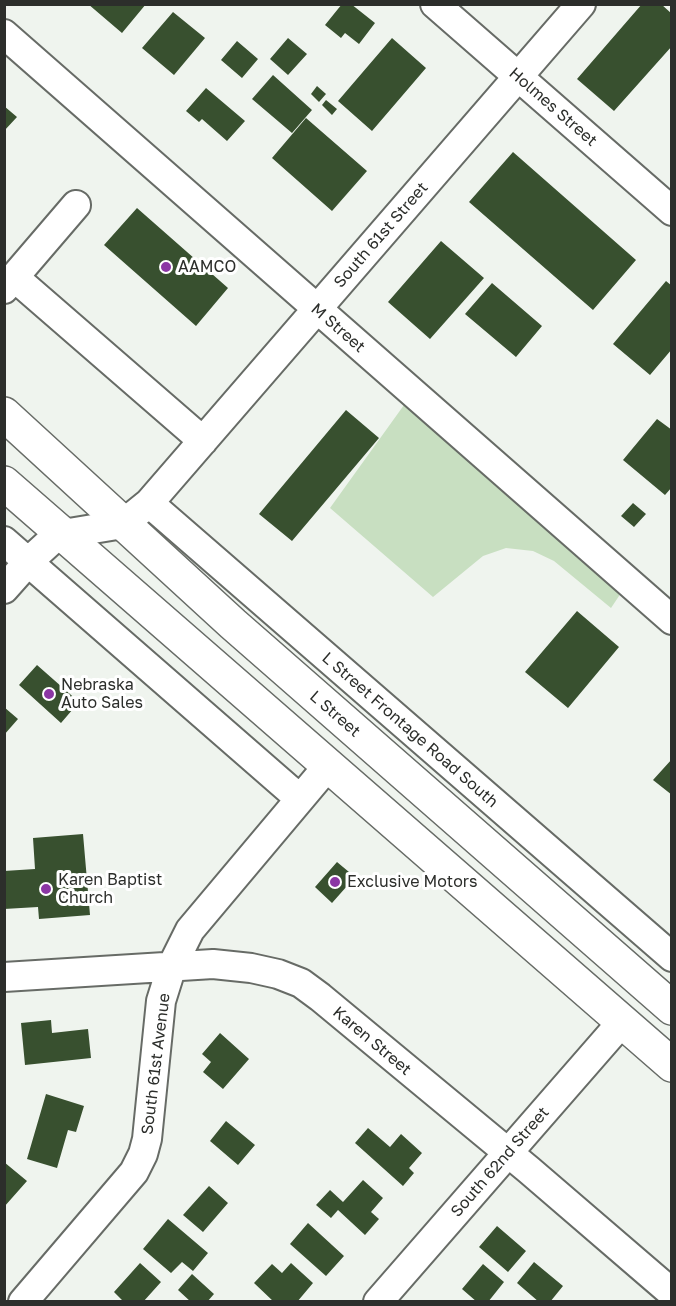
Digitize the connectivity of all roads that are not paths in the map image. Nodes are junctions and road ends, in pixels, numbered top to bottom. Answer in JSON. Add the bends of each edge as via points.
{"nodes":[{"id":1,"x":435,"y":4,"type":"edge"},
{"id":2,"x":581,"y":4,"type":"edge"},
{"id":3,"x":4,"y":34,"type":"edge"},
{"id":4,"x":518,"y":76,"type":"junction"},
{"id":5,"x":76,"y":205,"type":"dead end"},
{"id":6,"x":672,"y":211,"type":"edge"},
{"id":7,"x":9,"y":283,"type":"edge"},
{"id":8,"x":316,"y":309,"type":"junction"},
{"id":9,"x":4,"y":414,"type":"edge"},
{"id":10,"x":203,"y":441,"type":"junction"},
{"id":11,"x":4,"y":483,"type":"edge"},
{"id":12,"x":149,"y":503,"type":"junction"},
{"id":13,"x":123,"y":524,"type":"junction"},
{"id":14,"x":63,"y":534,"type":"junction"},
{"id":15,"x":4,"y":541,"type":"edge"},
{"id":16,"x":28,"y":562,"type":"junction"},
{"id":17,"x":4,"y":589,"type":"edge"},
{"id":18,"x":672,"y":620,"type":"edge"},
{"id":19,"x":327,"y":767,"type":"junction"},
{"id":20,"x":300,"y":798,"type":"junction"},
{"id":21,"x":672,"y":957,"type":"edge"},
{"id":22,"x":172,"y":966,"type":"junction"},
{"id":23,"x":4,"y":977,"type":"edge"},
{"id":24,"x":672,"y":1008,"type":"edge"},
{"id":25,"x":622,"y":1022,"type":"junction"},
{"id":26,"x":672,"y":1065,"type":"edge"},
{"id":27,"x":507,"y":1153,"type":"junction"},
{"id":28,"x":672,"y":1293,"type":"edge"},
{"id":29,"x":23,"y":1302,"type":"edge"},
{"id":30,"x":378,"y":1302,"type":"edge"}],
"edges":[{"from":1,"to":4,"type":"street","name":"Holmes Street"},
{"from":2,"to":4,"type":"street","name":"South 61st Street"},
{"from":3,"to":8,"type":"street","name":"M Street"},
{"from":4,"to":6,"type":"street","name":"Holmes Street"},
{"from":4,"to":8,"type":"street","name":"South 61st Street"},
{"from":5,"to":7,"type":"street"},
{"from":7,"to":10,"type":"street"},
{"from":8,"to":10,"type":"street","name":"South 61st Street"},
{"from":8,"to":18,"type":"street","name":"M Street"},
{"from":9,"to":13,"type":"main road","name":"L Street"},
{"from":10,"to":12,"type":"street","name":"South 61st Street"},
{"from":11,"to":14,"type":"main road"},
{"from":12,"to":13,"type":"street","name":"South 61st Street"},
{"from":12,"to":21,"type":"street","name":"L Street Frontage Road South"},
{"from":13,"to":14,"type":"street","name":"South 61st Street"},
{"from":13,"to":24,"type":"main road","name":"L Street"},
{"from":14,"to":16,"type":"street"},
{"from":14,"to":19,"type":"main road"},
{"from":15,"to":16,"type":"street"},
{"from":16,"to":17,"type":"street"},
{"from":16,"to":20,"type":"street"},
{"from":19,"to":20,"type":"street","name":"South 61st Avenue"},
{"from":19,"to":25,"type":"main road"},
{"from":20,"to":22,"type":"street","name":"South 61st Avenue","via":[[203,912]]},
{"from":22,"to":23,"type":"street","name":"Karen Street"},
{"from":22,"to":27,"type":"street","name":"Karen Street","via":[[213,964],[251,968],[301,983]]},
{"from":22,"to":29,"type":"street","name":"South 61st Avenue","via":[[161,1001],[143,1154],[134,1172]]},
{"from":25,"to":26,"type":"main road"},
{"from":25,"to":27,"type":"street","name":"South 62nd Street"},
{"from":27,"to":28,"type":"street","name":"Karen Street"},
{"from":27,"to":30,"type":"street","name":"South 62nd Street"}]}
